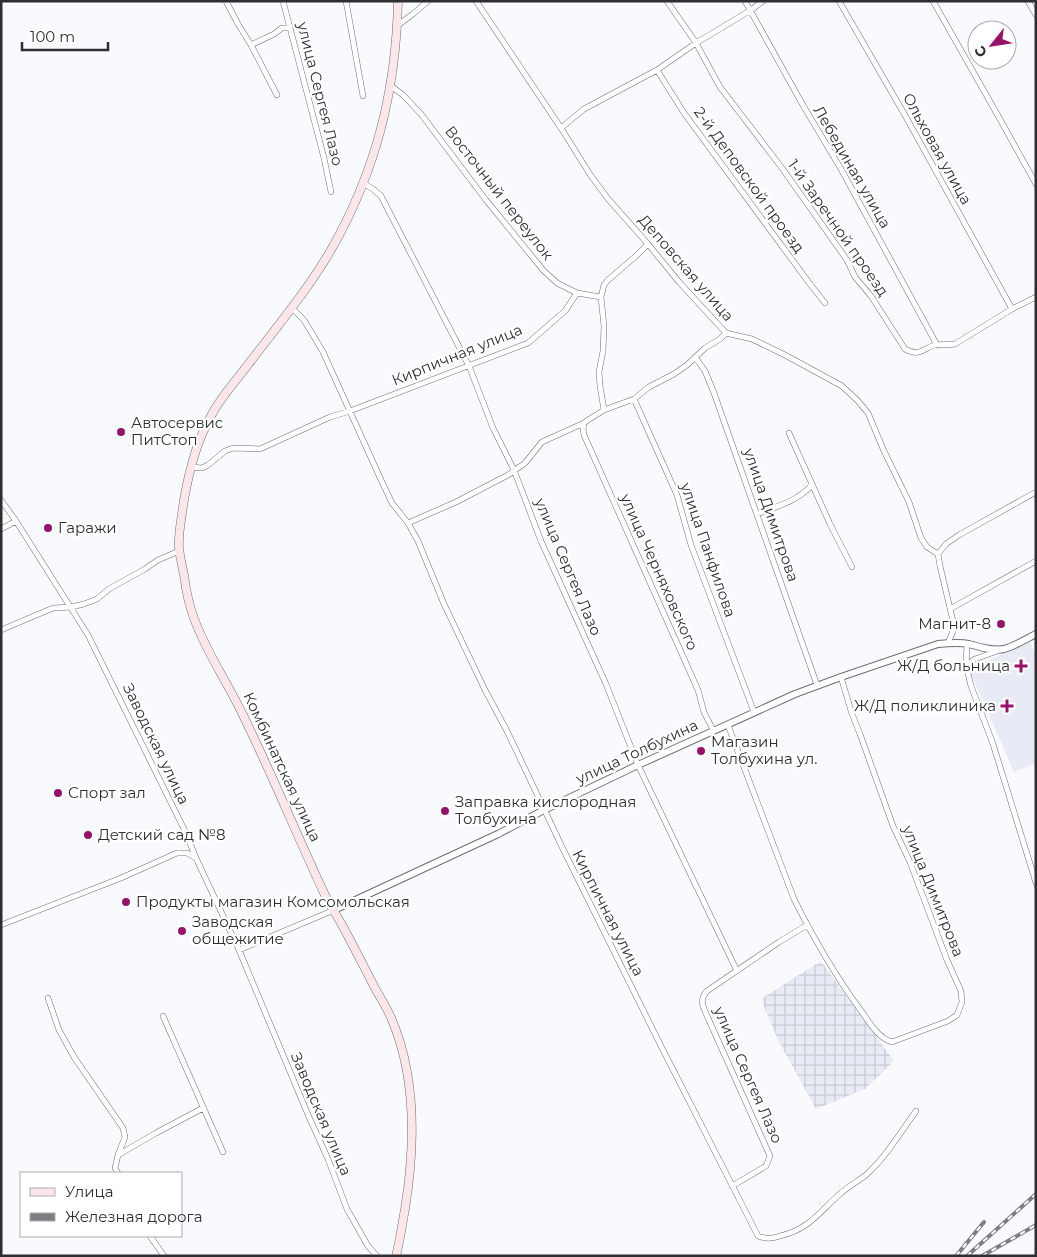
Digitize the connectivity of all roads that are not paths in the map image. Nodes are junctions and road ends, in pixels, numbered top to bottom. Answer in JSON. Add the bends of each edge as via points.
{"nodes":[{"id":1,"x":226,"y":1,"type":"edge"},
{"id":2,"x":283,"y":1,"type":"edge"},
{"id":3,"x":346,"y":1,"type":"edge"},
{"id":4,"x":398,"y":1,"type":"edge"},
{"id":5,"x":428,"y":1,"type":"edge"},
{"id":6,"x":476,"y":1,"type":"edge"},
{"id":7,"x":667,"y":1,"type":"edge"},
{"id":8,"x":745,"y":1,"type":"edge"},
{"id":9,"x":763,"y":1,"type":"edge"},
{"id":10,"x":839,"y":1,"type":"edge"},
{"id":11,"x":933,"y":1,"type":"edge"},
{"id":12,"x":1028,"y":1,"type":"edge"},
{"id":13,"x":751,"y":10,"type":"junction"},
{"id":14,"x":1036,"y":14,"type":"edge"},
{"id":15,"x":398,"y":25,"type":"junction"},
{"id":16,"x":289,"y":28,"type":"junction"},
{"id":17,"x":696,"y":43,"type":"junction"},
{"id":18,"x":251,"y":45,"type":"junction"},
{"id":19,"x":657,"y":70,"type":"junction"},
{"id":20,"x":391,"y":86,"type":"junction"},
{"id":21,"x":277,"y":95,"type":"dead end"},
{"id":22,"x":363,"y":96,"type":"dead end"},
{"id":23,"x":561,"y":128,"type":"junction"},
{"id":24,"x":363,"y":183,"type":"junction"},
{"id":25,"x":1036,"y":184,"type":"edge"},
{"id":26,"x":331,"y":192,"type":"dead end"},
{"id":27,"x":648,"y":244,"type":"junction"},
{"id":28,"x":577,"y":293,"type":"junction"},
{"id":29,"x":600,"y":297,"type":"junction"},
{"id":30,"x":1036,"y":297,"type":"edge"},
{"id":31,"x":825,"y":303,"type":"dead end"},
{"id":32,"x":292,"y":308,"type":"junction"},
{"id":33,"x":1012,"y":309,"type":"junction"},
{"id":34,"x":726,"y":333,"type":"junction"},
{"id":35,"x":937,"y":345,"type":"junction"},
{"id":36,"x":695,"y":356,"type":"junction"},
{"id":37,"x":469,"y":366,"type":"junction"},
{"id":38,"x":634,"y":399,"type":"junction"},
{"id":39,"x":604,"y":410,"type":"junction"},
{"id":40,"x":350,"y":411,"type":"junction"},
{"id":41,"x":584,"y":424,"type":"junction"},
{"id":42,"x":789,"y":433,"type":"dead end"},
{"id":43,"x":191,"y":467,"type":"junction"},
{"id":44,"x":514,"y":470,"type":"junction"},
{"id":45,"x":812,"y":485,"type":"junction"},
{"id":46,"x":1036,"y":492,"type":"edge"},
{"id":47,"x":1,"y":500,"type":"edge"},
{"id":48,"x":757,"y":514,"type":"junction"},
{"id":49,"x":16,"y":521,"type":"junction"},
{"id":50,"x":408,"y":523,"type":"junction"},
{"id":51,"x":1,"y":529,"type":"edge"},
{"id":52,"x":179,"y":551,"type":"junction"},
{"id":53,"x":938,"y":554,"type":"junction"},
{"id":54,"x":1036,"y":561,"type":"edge"},
{"id":55,"x":852,"y":567,"type":"dead end"},
{"id":56,"x":70,"y":607,"type":"junction"},
{"id":57,"x":950,"y":609,"type":"junction"},
{"id":58,"x":1,"y":630,"type":"edge"},
{"id":59,"x":1036,"y":634,"type":"edge"},
{"id":60,"x":948,"y":643,"type":"junction"},
{"id":61,"x":967,"y":644,"type":"junction"},
{"id":62,"x":1002,"y":649,"type":"junction"},
{"id":63,"x":966,"y":665,"type":"junction"},
{"id":64,"x":841,"y":677,"type":"junction"},
{"id":65,"x":817,"y":685,"type":"junction"},
{"id":66,"x":754,"y":712,"type":"junction"},
{"id":67,"x":728,"y":725,"type":"junction"},
{"id":68,"x":713,"y":730,"type":"junction"},
{"id":69,"x":638,"y":765,"type":"junction"},
{"id":70,"x":544,"y":810,"type":"junction"},
{"id":71,"x":196,"y":858,"type":"junction"},
{"id":72,"x":1036,"y":883,"type":"edge"},
{"id":73,"x":334,"y":910,"type":"junction"},
{"id":74,"x":807,"y":925,"type":"junction"},
{"id":75,"x":1,"y":926,"type":"edge"},
{"id":76,"x":240,"y":950,"type":"junction"},
{"id":77,"x":737,"y":971,"type":"junction"},
{"id":78,"x":48,"y":998,"type":"dead end"},
{"id":79,"x":164,"y":1016,"type":"dead end"},
{"id":80,"x":203,"y":1108,"type":"junction"},
{"id":81,"x":916,"y":1111,"type":"dead end"},
{"id":82,"x":223,"y":1152,"type":"dead end"},
{"id":83,"x":118,"y":1155,"type":"junction"},
{"id":84,"x":118,"y":1172,"type":"edge"},
{"id":85,"x":732,"y":1186,"type":"junction"},
{"id":86,"x":151,"y":1237,"type":"edge"},
{"id":87,"x":164,"y":1256,"type":"edge"},
{"id":88,"x":377,"y":1256,"type":"edge"},
{"id":89,"x":396,"y":1256,"type":"edge"}],
"edges":[{"from":1,"to":18,"type":"street"},
{"from":2,"to":16,"type":"street","name":"улица Сергея Лазо"},
{"from":3,"to":22,"type":"street"},
{"from":4,"to":15,"type":"main road","name":"Комбинатская улица"},
{"from":5,"to":15,"type":"street"},
{"from":6,"to":23,"type":"street","name":"Деповская улица"},
{"from":7,"to":17,"type":"street","name":"1-й Заречной проезд"},
{"from":8,"to":13,"type":"street","name":"Лебединая улица"},
{"from":9,"to":13,"type":"street"},
{"from":10,"to":33,"type":"street","name":"Ольховая улица"},
{"from":11,"to":25,"type":"street"},
{"from":12,"to":14,"type":"street"},
{"from":13,"to":17,"type":"street"},
{"from":13,"to":35,"type":"street","name":"Лебединая улица"},
{"from":15,"to":20,"type":"main road","name":"Комбинатская улица"},
{"from":16,"to":18,"type":"street","via":[[282,28]]},
{"from":16,"to":26,"type":"street","name":"улица Сергея Лазо"},
{"from":17,"to":19,"type":"street"},
{"from":17,"to":35,"type":"street","name":"1-й Заречной проезд","via":[[720,87],[842,252],[905,349],[923,351]]},
{"from":18,"to":21,"type":"street"},
{"from":19,"to":23,"type":"street","via":[[584,109]]},
{"from":19,"to":31,"type":"street","name":"2-й Деповской проезд","via":[[684,113]]},
{"from":20,"to":24,"type":"main road","name":"Комбинатская улица","via":[[378,144]]},
{"from":20,"to":28,"type":"street","name":"Восточный переулок","via":[[421,114],[543,270],[557,283]]},
{"from":23,"to":27,"type":"street","name":"Деповская улица","via":[[591,176]]},
{"from":24,"to":32,"type":"main road","name":"Комбинатская улица","via":[[330,252]]},
{"from":24,"to":37,"type":"street","name":"улица Сергея Лазо","via":[[381,196]]},
{"from":27,"to":29,"type":"street","via":[[608,280]]},
{"from":27,"to":34,"type":"street","name":"Деповская улица"},
{"from":28,"to":29,"type":"street"},
{"from":28,"to":37,"type":"street","name":"Кирпичная улица","via":[[565,310],[528,343]]},
{"from":29,"to":39,"type":"street","via":[[604,326],[599,372]]},
{"from":30,"to":33,"type":"street","name":"1-й Заречной проезд"},
{"from":32,"to":40,"type":"street","via":[[304,320],[323,352]]},
{"from":32,"to":43,"type":"main road","name":"Комбинатская улица","via":[[212,413]]},
{"from":33,"to":35,"type":"street","name":"1-й Заречной проезд","via":[[956,344]]},
{"from":34,"to":36,"type":"street"},
{"from":34,"to":53,"type":"street","name":"Деповская улица","via":[[752,339],[785,355],[842,386],[858,401],[868,414],[909,502],[921,538]]},
{"from":36,"to":38,"type":"street","via":[[674,374]]},
{"from":36,"to":48,"type":"street","name":"улица Димитрова","via":[[706,371]]},
{"from":37,"to":40,"type":"street","name":"Кирпичная улица"},
{"from":37,"to":44,"type":"street","name":"улица Сергея Лазо","via":[[493,428]]},
{"from":38,"to":39,"type":"street"},
{"from":38,"to":66,"type":"street","name":"улица Панфилова","via":[[677,495],[691,545]]},
{"from":39,"to":41,"type":"street"},
{"from":40,"to":43,"type":"street","name":"Кирпичная улица","via":[[260,449],[234,448],[202,468]]},
{"from":40,"to":50,"type":"street","name":"Кирпичная улица","via":[[392,502]]},
{"from":41,"to":44,"type":"street","via":[[542,442],[526,463]]},
{"from":41,"to":68,"type":"street","name":"улица Черняховского","via":[[584,435]]},
{"from":42,"to":45,"type":"street"},
{"from":43,"to":52,"type":"main road","name":"Комбинатская улица"},
{"from":44,"to":50,"type":"street","via":[[456,502]]},
{"from":44,"to":69,"type":"street","name":"улица Сергея Лазо"},
{"from":45,"to":48,"type":"street","via":[[800,497]]},
{"from":45,"to":55,"type":"street"},
{"from":46,"to":53,"type":"street","via":[[959,535]]},
{"from":47,"to":49,"type":"street","name":"Заводская улица"},
{"from":48,"to":65,"type":"street","name":"улица Димитрова"},
{"from":49,"to":51,"type":"street"},
{"from":49,"to":56,"type":"street","name":"Заводская улица"},
{"from":50,"to":70,"type":"street","name":"Кирпичная улица"},
{"from":52,"to":56,"type":"street","via":[[158,560],[97,599]]},
{"from":52,"to":73,"type":"main road","name":"Комбинатская улица","via":[[188,601],[198,629],[229,686]]},
{"from":53,"to":57,"type":"street"},
{"from":54,"to":57,"type":"street"},
{"from":56,"to":58,"type":"street","via":[[53,608]]},
{"from":56,"to":71,"type":"street","name":"Заводская улица","via":[[88,635]]},
{"from":57,"to":60,"type":"street","via":[[953,631]]},
{"from":59,"to":62,"type":"street","name":"улица Толбухина"},
{"from":60,"to":61,"type":"street","name":"улица Толбухина"},
{"from":60,"to":64,"type":"street","name":"улица Толбухина","via":[[923,648]]},
{"from":61,"to":62,"type":"street","name":"улица Толбухина"},
{"from":61,"to":63,"type":"street"},
{"from":62,"to":63,"type":"street","name":"улица Толбухина"},
{"from":63,"to":72,"type":"street"},
{"from":64,"to":65,"type":"street","name":"улица Толбухина"},
{"from":64,"to":74,"type":"street","name":"улица Димитрова","via":[[893,826],[961,991],[962,1002],[957,1015],[892,1042],[886,1040],[832,970]]},
{"from":65,"to":66,"type":"street","name":"улица Толбухина"},
{"from":66,"to":67,"type":"street","name":"улица Толбухина"},
{"from":67,"to":68,"type":"street","name":"улица Толбухина"},
{"from":67,"to":74,"type":"street","via":[[794,899]]},
{"from":68,"to":69,"type":"street","name":"улица Толбухина"},
{"from":69,"to":70,"type":"street","name":"улица Толбухина"},
{"from":69,"to":77,"type":"street","name":"улица Сергея Лазо"},
{"from":70,"to":73,"type":"street","name":"улица Толбухина"},
{"from":70,"to":85,"type":"street","name":"Кирпичная улица"},
{"from":71,"to":75,"type":"street","via":[[177,852]]},
{"from":71,"to":76,"type":"street","name":"Заводская улица"},
{"from":73,"to":76,"type":"street","name":"улица Толбухина"},
{"from":73,"to":89,"type":"main road","name":"Комбинатская улица","via":[[391,1018],[409,1078],[411,1154]]},
{"from":74,"to":77,"type":"street","name":"улица Сергея Лазо"},
{"from":76,"to":88,"type":"street","name":"Заводская улица","via":[[347,1209]]},
{"from":77,"to":85,"type":"street","name":"улица Сергея Лазо","via":[[707,991],[702,1001],[770,1156],[766,1166]]},
{"from":78,"to":83,"type":"street","via":[[59,1030],[74,1057],[123,1128],[125,1137]]},
{"from":79,"to":80,"type":"street"},
{"from":80,"to":82,"type":"street"},
{"from":80,"to":83,"type":"street"},
{"from":81,"to":85,"type":"street","name":"Кирпичная улица","via":[[876,1165],[812,1221],[793,1233],[776,1238],[758,1236]]},
{"from":83,"to":84,"type":"street"},
{"from":86,"to":87,"type":"street"}]}
